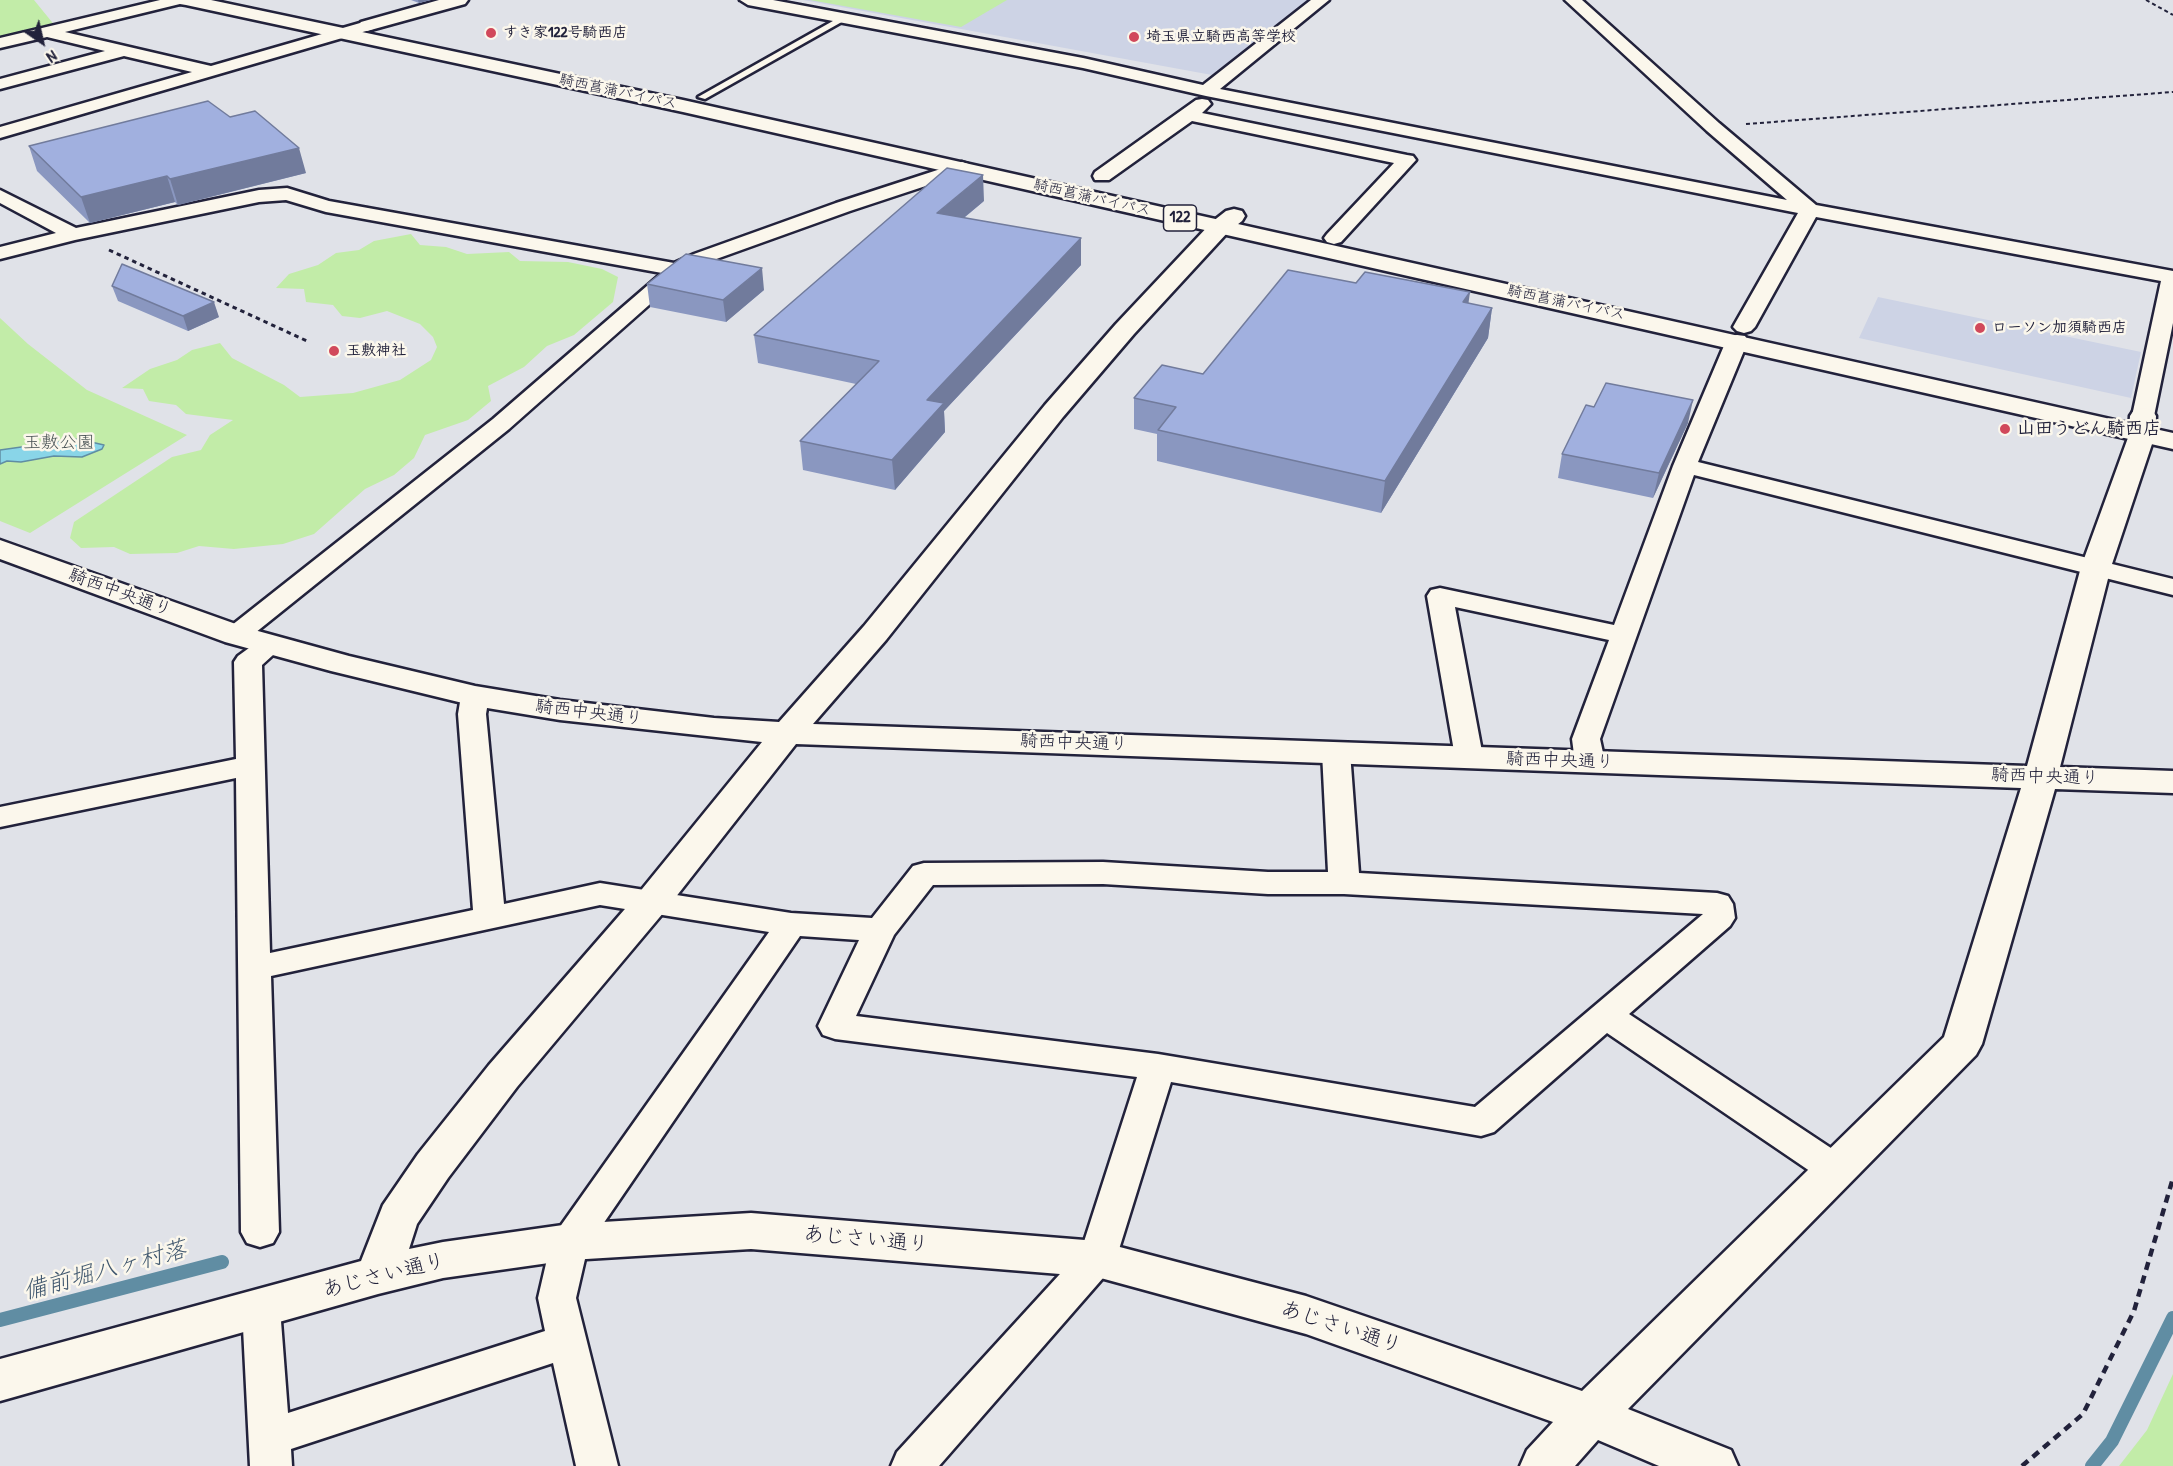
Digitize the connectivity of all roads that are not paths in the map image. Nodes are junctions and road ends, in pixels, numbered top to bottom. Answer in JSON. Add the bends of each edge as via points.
{"nodes":[{"id":1,"x":179,"y":0,"type":"edge"},
{"id":2,"x":186,"y":0,"type":"edge"},
{"id":3,"x":240,"y":0,"type":"edge"},
{"id":4,"x":459,"y":0,"type":"edge"},
{"id":5,"x":748,"y":0,"type":"edge"},
{"id":6,"x":1321,"y":0,"type":"edge"},
{"id":7,"x":1573,"y":0,"type":"edge"},
{"id":8,"x":843,"y":19,"type":"junction"},
{"id":9,"x":367,"y":26,"type":"junction"},
{"id":10,"x":46,"y":32,"type":"junction"},
{"id":11,"x":338,"y":34,"type":"junction"},
{"id":12,"x":0,"y":43,"type":"edge"},
{"id":13,"x":125,"y":51,"type":"junction"},
{"id":14,"x":211,"y":71,"type":"junction"},
{"id":15,"x":0,"y":84,"type":"edge"},
{"id":16,"x":1206,"y":91,"type":"junction"},
{"id":17,"x":702,"y":97,"type":"junction"},
{"id":18,"x":1189,"y":115,"type":"junction"},
{"id":19,"x":0,"y":133,"type":"edge"},
{"id":20,"x":962,"y":168,"type":"junction"},
{"id":21,"x":1097,"y":180,"type":"junction"},
{"id":22,"x":0,"y":196,"type":"edge"},
{"id":23,"x":1810,"y":210,"type":"junction"},
{"id":24,"x":1227,"y":221,"type":"junction"},
{"id":25,"x":73,"y":234,"type":"junction"},
{"id":26,"x":1334,"y":238,"type":"junction"},
{"id":27,"x":0,"y":253,"type":"edge"},
{"id":28,"x":677,"y":270,"type":"junction"},
{"id":29,"x":2173,"y":277,"type":"edge"},
{"id":30,"x":1740,"y":334,"type":"junction"},
{"id":31,"x":2158,"y":428,"type":"edge"},
{"id":32,"x":1685,"y":466,"type":"junction"},
{"id":33,"x":0,"y":549,"type":"edge"},
{"id":34,"x":2096,"y":567,"type":"junction"},
{"id":35,"x":2173,"y":587,"type":"edge"},
{"id":36,"x":236,"y":635,"type":"junction"},
{"id":37,"x":1624,"y":635,"type":"junction"},
{"id":38,"x":270,"y":645,"type":"junction"},
{"id":39,"x":475,"y":696,"type":"junction"},
{"id":40,"x":787,"y":733,"type":"junction"},
{"id":41,"x":1336,"y":752,"type":"junction"},
{"id":42,"x":1469,"y":758,"type":"junction"},
{"id":43,"x":1590,"y":762,"type":"junction"},
{"id":44,"x":249,"y":766,"type":"junction"},
{"id":45,"x":2041,"y":777,"type":"junction"},
{"id":46,"x":2173,"y":782,"type":"edge"},
{"id":47,"x":0,"y":818,"type":"edge"},
{"id":48,"x":1344,"y":883,"type":"junction"},
{"id":49,"x":651,"y":903,"type":"junction"},
{"id":50,"x":489,"y":917,"type":"junction"},
{"id":51,"x":791,"y":924,"type":"junction"},
{"id":52,"x":880,"y":930,"type":"junction"},
{"id":53,"x":255,"y":968,"type":"junction"},
{"id":54,"x":1605,"y":1015,"type":"junction"},
{"id":55,"x":1158,"y":1067,"type":"junction"},
{"id":56,"x":1836,"y":1170,"type":"junction"},
{"id":57,"x":260,"y":1232,"type":"dead end"},
{"id":58,"x":570,"y":1242,"type":"junction"},
{"id":59,"x":1097,"y":1259,"type":"junction"},
{"id":60,"x":378,"y":1275,"type":"junction"},
{"id":61,"x":261,"y":1308,"type":"junction"},
{"id":62,"x":567,"y":1341,"type":"junction"},
{"id":63,"x":0,"y":1380,"type":"edge"},
{"id":64,"x":1590,"y":1415,"type":"junction"},
{"id":65,"x":271,"y":1451,"type":"edge"},
{"id":66,"x":593,"y":1465,"type":"edge"},
{"id":67,"x":912,"y":1466,"type":"edge"},
{"id":68,"x":1544,"y":1466,"type":"edge"},
{"id":69,"x":1714,"y":1466,"type":"edge"}],
"edges":[{"from":1,"to":10,"type":"street"},
{"from":2,"to":11,"type":"main road","name":"騎西菖蒲バイパス","number":"122"},
{"from":3,"to":9,"type":"main road","name":"騎西菖蒲バイパス","number":"122"},
{"from":4,"to":9,"type":"main road"},
{"from":5,"to":8,"type":"street"},
{"from":6,"to":16,"type":"street"},
{"from":7,"to":23,"type":"street"},
{"from":8,"to":16,"type":"street","via":[[1083,63]]},
{"from":8,"to":17,"type":"lane"},
{"from":9,"to":11,"type":"street"},
{"from":9,"to":17,"type":"main road","name":"騎西菖蒲バイパス","number":"122"},
{"from":10,"to":12,"type":"street"},
{"from":10,"to":13,"type":"street"},
{"from":11,"to":14,"type":"street"},
{"from":11,"to":20,"type":"main road","name":"騎西菖蒲バイパス","number":"122"},
{"from":13,"to":14,"type":"street"},
{"from":13,"to":15,"type":"street"},
{"from":14,"to":19,"type":"street"},
{"from":16,"to":18,"type":"street","via":[[1210,96]]},
{"from":16,"to":23,"type":"street"},
{"from":17,"to":21,"type":"main road","name":"騎西菖蒲バイパス","number":"122"},
{"from":18,"to":21,"type":"street"},
{"from":18,"to":26,"type":"street","via":[[1407,160]]},
{"from":20,"to":24,"type":"main road","name":"騎西菖蒲バイパス","number":"122"},
{"from":20,"to":28,"type":"street","via":[[843,207]]},
{"from":21,"to":24,"type":"main road","name":"騎西菖蒲バイパス","number":"122"},
{"from":22,"to":25,"type":"street"},
{"from":23,"to":29,"type":"street"},
{"from":23,"to":30,"type":"street"},
{"from":24,"to":26,"type":"main road","name":"騎西菖蒲バイパス","number":"122"},
{"from":24,"to":30,"type":"main road","name":"騎西菖蒲バイパス","number":"122"},
{"from":24,"to":40,"type":"main road","via":[[1054,411],[875,633]]},
{"from":25,"to":27,"type":"street"},
{"from":25,"to":28,"type":"street","via":[[259,196],[287,194],[326,206]]},
{"from":26,"to":30,"type":"main road","name":"騎西菖蒲バイパス","number":"122"},
{"from":28,"to":36,"type":"street","via":[[501,424]]},
{"from":29,"to":31,"type":"street"},
{"from":30,"to":31,"type":"main road","name":"騎西菖蒲バイパス","number":"122"},
{"from":30,"to":32,"type":"street"},
{"from":31,"to":34,"type":"main road"},
{"from":32,"to":34,"type":"street"},
{"from":32,"to":37,"type":"street"},
{"from":33,"to":36,"type":"main road","name":"騎西中央通り"},
{"from":34,"to":35,"type":"street"},
{"from":34,"to":45,"type":"main road"},
{"from":36,"to":38,"type":"main road","name":"騎西中央通り"},
{"from":37,"to":42,"type":"street","via":[[1440,596]]},
{"from":37,"to":43,"type":"street","via":[[1586,739]]},
{"from":38,"to":39,"type":"main road","name":"騎西中央通り"},
{"from":38,"to":44,"type":"street","via":[[248,662]]},
{"from":39,"to":40,"type":"main road","name":"騎西中央通り","via":[[630,719]]},
{"from":39,"to":50,"type":"street","via":[[472,714]]},
{"from":40,"to":41,"type":"main road","name":"騎西中央通り"},
{"from":40,"to":49,"type":"main road"},
{"from":41,"to":42,"type":"main road","name":"騎西中央通り"},
{"from":41,"to":48,"type":"street"},
{"from":42,"to":43,"type":"main road","name":"騎西中央通り"},
{"from":43,"to":45,"type":"main road","name":"騎西中央通り"},
{"from":44,"to":47,"type":"street"},
{"from":44,"to":53,"type":"street"},
{"from":45,"to":46,"type":"main road","name":"騎西中央通り"},
{"from":45,"to":56,"type":"main road","via":[[1962,1044]]},
{"from":48,"to":52,"type":"street","via":[[1268,883],[1103,873],[924,874]]},
{"from":48,"to":54,"type":"street","via":[[1717,904],[1719,918]]},
{"from":49,"to":50,"type":"street","via":[[600,894]]},
{"from":49,"to":51,"type":"street"},
{"from":49,"to":60,"type":"main road","via":[[503,1076],[433,1166],[398,1218]]},
{"from":50,"to":53,"type":"street"},
{"from":51,"to":52,"type":"street"},
{"from":51,"to":58,"type":"street"},
{"from":52,"to":55,"type":"street","via":[[835,1026]]},
{"from":53,"to":57,"type":"street"},
{"from":54,"to":55,"type":"street","via":[[1480,1122]]},
{"from":54,"to":56,"type":"street"},
{"from":55,"to":59,"type":"street"},
{"from":56,"to":64,"type":"main road"},
{"from":58,"to":59,"type":"main road","name":"あじさい通り","via":[[752,1231]]},
{"from":58,"to":60,"type":"main road","name":"あじさい通り","via":[[443,1260]]},
{"from":58,"to":62,"type":"street","via":[[557,1298]]},
{"from":59,"to":64,"type":"main road","name":"あじさい通り","via":[[1306,1315]]},
{"from":59,"to":67,"type":"street"},
{"from":60,"to":61,"type":"main road","name":"あじさい通り"},
{"from":61,"to":63,"type":"main road","name":"あじさい通り"},
{"from":61,"to":65,"type":"street"},
{"from":62,"to":65,"type":"street"},
{"from":62,"to":66,"type":"street"},
{"from":64,"to":68,"type":"main road"},
{"from":64,"to":69,"type":"main road","name":"あじさい通り"}]}
